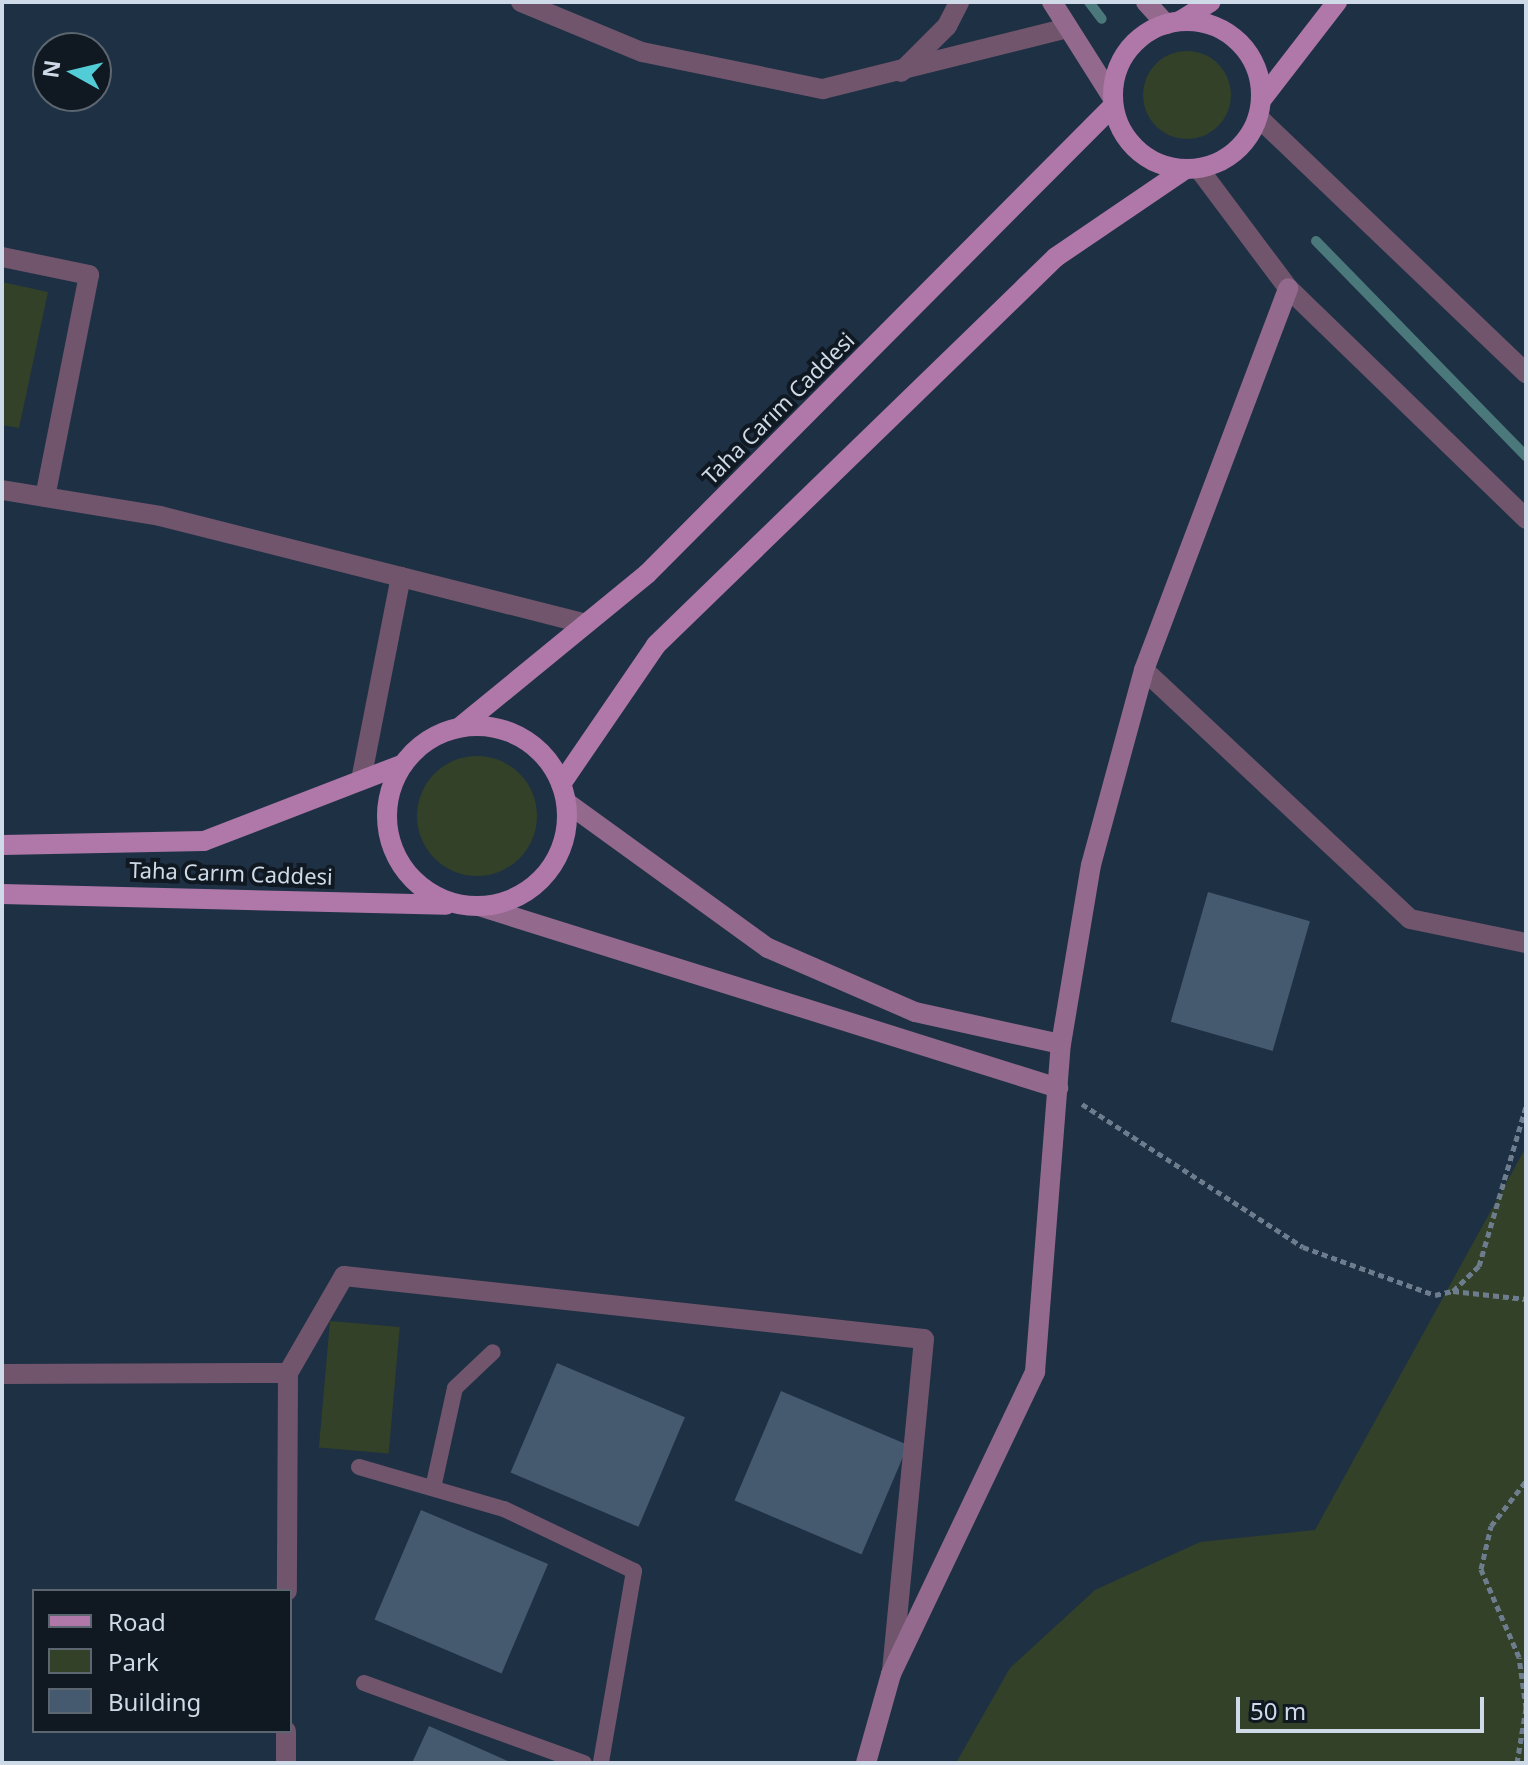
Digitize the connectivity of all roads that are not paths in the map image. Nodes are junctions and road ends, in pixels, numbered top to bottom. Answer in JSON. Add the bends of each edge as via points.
{"nodes":[{"id":1,"x":521,"y":2,"type":"edge"},
{"id":2,"x":959,"y":2,"type":"edge"},
{"id":3,"x":1052,"y":2,"type":"edge"},
{"id":4,"x":1146,"y":2,"type":"edge"},
{"id":5,"x":1210,"y":2,"type":"edge"},
{"id":6,"x":1337,"y":2,"type":"edge"},
{"id":7,"x":1173,"y":22,"type":"junction"},
{"id":8,"x":1068,"y":28,"type":"junction"},
{"id":9,"x":899,"y":73,"type":"junction"},
{"id":10,"x":1113,"y":101,"type":"junction"},
{"id":11,"x":1260,"y":108,"type":"junction"},
{"id":12,"x":1192,"y":170,"type":"junction"},
{"id":13,"x":2,"y":257,"type":"edge"},
{"id":14,"x":1288,"y":288,"type":"junction"},
{"id":15,"x":1526,"y":373,"type":"edge"},
{"id":16,"x":2,"y":490,"type":"edge"},
{"id":17,"x":45,"y":497,"type":"junction"},
{"id":18,"x":1526,"y":519,"type":"edge"},
{"id":19,"x":401,"y":577,"type":"junction"},
{"id":20,"x":586,"y":624,"type":"junction"},
{"id":21,"x":1144,"y":670,"type":"junction"},
{"id":22,"x":460,"y":727,"type":"junction"},
{"id":23,"x":404,"y":764,"type":"junction"},
{"id":24,"x":361,"y":780,"type":"junction"},
{"id":25,"x":564,"y":793,"type":"junction"},
{"id":26,"x":2,"y":845,"type":"edge"},
{"id":27,"x":2,"y":894,"type":"edge"},
{"id":28,"x":459,"y":906,"type":"junction"},
{"id":29,"x":482,"y":907,"type":"junction"},
{"id":30,"x":1526,"y":943,"type":"edge"},
{"id":31,"x":1061,"y":1044,"type":"junction"},
{"id":32,"x":1058,"y":1088,"type":"junction"},
{"id":33,"x":493,"y":1352,"type":"dead end"},
{"id":34,"x":288,"y":1373,"type":"junction"},
{"id":35,"x":2,"y":1374,"type":"edge"},
{"id":36,"x":359,"y":1467,"type":"dead end"},
{"id":37,"x":433,"y":1488,"type":"junction"},
{"id":38,"x":287,"y":1589,"type":"edge"},
{"id":39,"x":891,"y":1674,"type":"junction"},
{"id":40,"x":364,"y":1683,"type":"dead end"},
{"id":41,"x":286,"y":1733,"type":"edge"},
{"id":42,"x":286,"y":1763,"type":"edge"},
{"id":43,"x":584,"y":1763,"type":"edge"},
{"id":44,"x":601,"y":1763,"type":"edge"},
{"id":45,"x":866,"y":1763,"type":"edge"}],
"edges":[{"from":1,"to":9,"type":"street","via":[[642,52],[823,89]]},
{"from":2,"to":9,"type":"street","via":[[947,26]]},
{"from":3,"to":8,"type":"street"},
{"from":4,"to":7,"type":"street"},
{"from":5,"to":7,"type":"main road"},
{"from":6,"to":11,"type":"main road"},
{"from":7,"to":10,"type":"main road","via":[[1127,52]]},
{"from":7,"to":11,"type":"main road","via":[[1229,33],[1248,51]]},
{"from":8,"to":9,"type":"street"},
{"from":8,"to":10,"type":"street"},
{"from":10,"to":12,"type":"main road","via":[[1137,151]]},
{"from":10,"to":20,"type":"main road","name":"Taha Carım Caddesi","via":[[647,574]]},
{"from":11,"to":12,"type":"main road","via":[[1237,151]]},
{"from":11,"to":15,"type":"street"},
{"from":12,"to":14,"type":"street"},
{"from":12,"to":25,"type":"main road","via":[[1056,257],[656,645]]},
{"from":13,"to":17,"type":"street","via":[[89,275]]},
{"from":14,"to":18,"type":"street"},
{"from":14,"to":21,"type":"street"},
{"from":16,"to":17,"type":"street"},
{"from":17,"to":19,"type":"street","via":[[160,516]]},
{"from":19,"to":20,"type":"street"},
{"from":19,"to":24,"type":"street"},
{"from":20,"to":22,"type":"main road","name":"Taha Carım Caddesi"},
{"from":21,"to":30,"type":"street","via":[[1410,919]]},
{"from":21,"to":31,"type":"street","via":[[1091,865]]},
{"from":22,"to":23,"type":"main road","via":[[438,734]]},
{"from":22,"to":25,"type":"main road","via":[[514,733],[537,747]]},
{"from":23,"to":24,"type":"main road","name":"Taha Carım Caddesi"},
{"from":23,"to":28,"type":"main road","via":[[391,787],[389,837],[414,882]]},
{"from":24,"to":26,"type":"main road","name":"Taha Carım Caddesi","via":[[204,841]]},
{"from":25,"to":29,"type":"main road","via":[[565,839],[543,879],[526,894]]},
{"from":25,"to":31,"type":"street","via":[[768,948],[915,1012]]},
{"from":27,"to":28,"type":"main road","name":"Taha Carım Caddesi"},
{"from":28,"to":29,"type":"main road"},
{"from":29,"to":32,"type":"street"},
{"from":31,"to":32,"type":"street"},
{"from":32,"to":39,"type":"street","via":[[1035,1372]]},
{"from":33,"to":37,"type":"lane","via":[[455,1388]]},
{"from":34,"to":35,"type":"street"},
{"from":34,"to":38,"type":"street"},
{"from":34,"to":39,"type":"street","via":[[344,1276],[924,1339]]},
{"from":36,"to":37,"type":"lane"},
{"from":37,"to":44,"type":"lane","via":[[504,1509],[634,1571]]},
{"from":39,"to":45,"type":"street"},
{"from":40,"to":43,"type":"lane"},
{"from":41,"to":42,"type":"street"}]}
